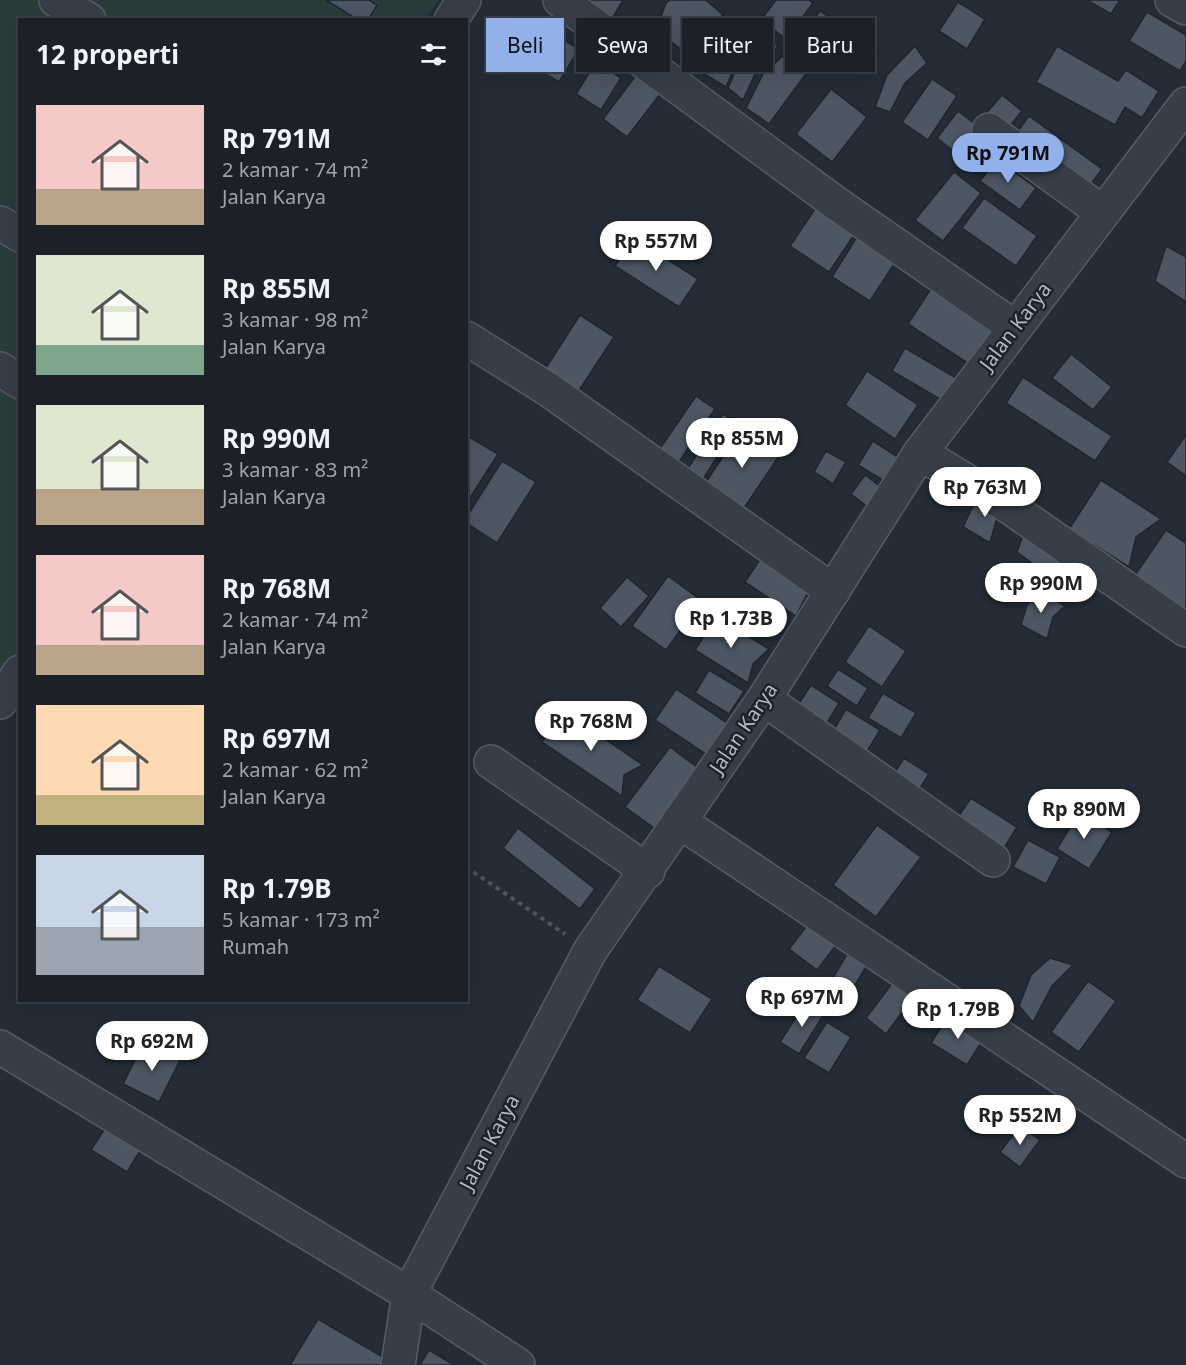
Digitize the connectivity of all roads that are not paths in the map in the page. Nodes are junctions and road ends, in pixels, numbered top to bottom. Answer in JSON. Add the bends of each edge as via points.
{"nodes":[{"id":1,"x":56,"y":0,"type":"edge"},
{"id":2,"x":464,"y":0,"type":"edge"},
{"id":3,"x":560,"y":0,"type":"edge"},
{"id":4,"x":1172,"y":0,"type":"edge"},
{"id":5,"x":1186,"y":8,"type":"edge"},
{"id":6,"x":86,"y":18,"type":"edge"},
{"id":7,"x":452,"y":18,"type":"edge"},
{"id":8,"x":1186,"y":104,"type":"edge"},
{"id":9,"x":989,"y":130,"type":"dead end"},
{"id":10,"x":1102,"y":212,"type":"junction"},
{"id":11,"x":0,"y":223,"type":"edge"},
{"id":12,"x":18,"y":234,"type":"edge"},
{"id":13,"x":1014,"y":327,"type":"junction"},
{"id":14,"x":468,"y":339,"type":"edge"},
{"id":15,"x":0,"y":369,"type":"edge"},
{"id":16,"x":18,"y":381,"type":"edge"},
{"id":17,"x":920,"y":453,"type":"junction"},
{"id":18,"x":833,"y":591,"type":"junction"},
{"id":19,"x":1186,"y":630,"type":"edge"},
{"id":20,"x":18,"y":675,"type":"edge"},
{"id":21,"x":764,"y":699,"type":"junction"},
{"id":22,"x":0,"y":701,"type":"edge"},
{"id":23,"x":491,"y":762,"type":"dead end"},
{"id":24,"x":679,"y":821,"type":"junction"},
{"id":25,"x":993,"y":860,"type":"dead end"},
{"id":26,"x":648,"y":871,"type":"junction"},
{"id":27,"x":0,"y":1047,"type":"edge"},
{"id":28,"x":1186,"y":1161,"type":"edge"},
{"id":29,"x":409,"y":1294,"type":"junction"},
{"id":30,"x":398,"y":1365,"type":"edge"},
{"id":31,"x":518,"y":1365,"type":"edge"}],
"edges":[{"from":1,"to":6,"type":"street"},
{"from":2,"to":7,"type":"street"},
{"from":3,"to":13,"type":"street","via":[[837,204]]},
{"from":4,"to":5,"type":"street"},
{"from":8,"to":10,"type":"street","name":"Jalan Karya"},
{"from":9,"to":10,"type":"street"},
{"from":10,"to":13,"type":"street","name":"Jalan Karya"},
{"from":11,"to":12,"type":"street"},
{"from":13,"to":17,"type":"street","name":"Jalan Karya"},
{"from":14,"to":18,"type":"street","via":[[549,390]]},
{"from":15,"to":16,"type":"street"},
{"from":17,"to":18,"type":"street","name":"Jalan Karya"},
{"from":17,"to":19,"type":"street","via":[[1008,506]]},
{"from":18,"to":21,"type":"street","name":"Jalan Karya"},
{"from":20,"to":22,"type":"street"},
{"from":21,"to":24,"type":"street","name":"Jalan Karya"},
{"from":21,"to":25,"type":"street"},
{"from":23,"to":26,"type":"street"},
{"from":24,"to":26,"type":"street","name":"Jalan Karya"},
{"from":24,"to":28,"type":"street"},
{"from":26,"to":29,"type":"street","name":"Jalan Karya","via":[[590,951]]},
{"from":27,"to":29,"type":"street"},
{"from":29,"to":30,"type":"street","name":"Jalan Karya"},
{"from":29,"to":31,"type":"street"}]}
